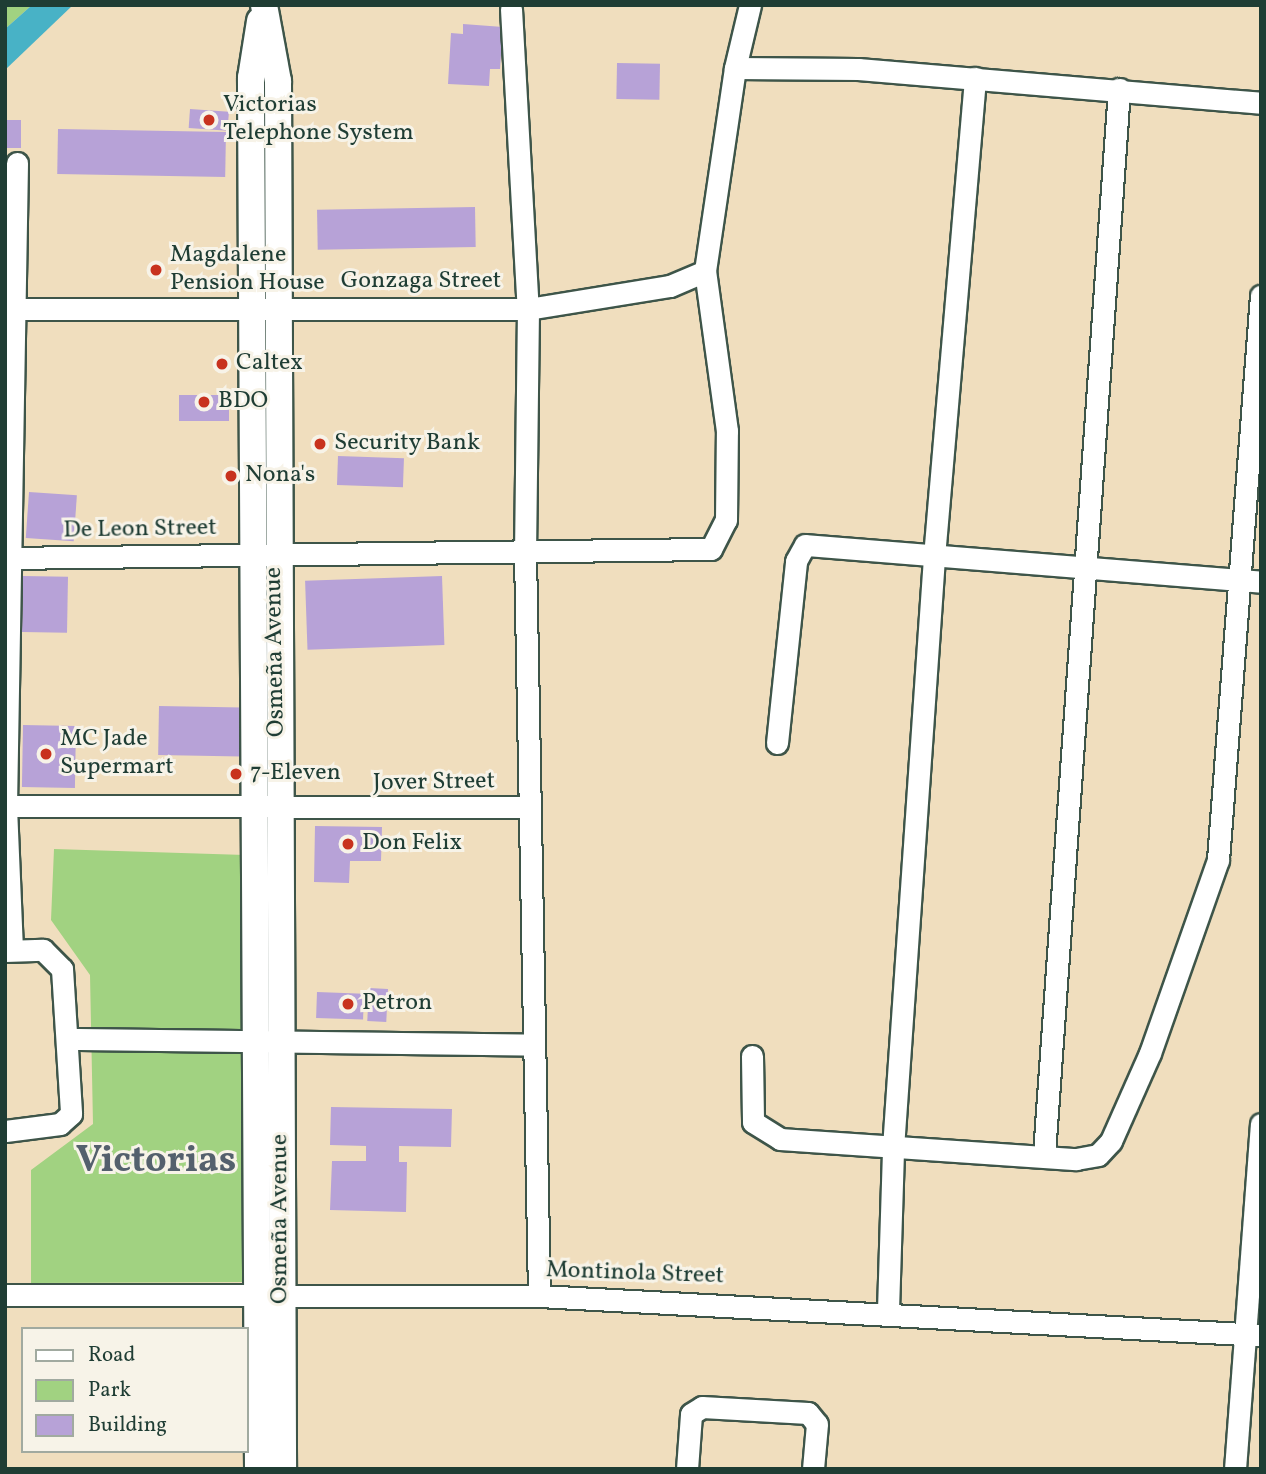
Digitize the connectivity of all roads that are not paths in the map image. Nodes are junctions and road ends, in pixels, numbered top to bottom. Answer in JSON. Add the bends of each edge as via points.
{"nodes":[{"id":1,"x":263,"y":5,"type":"edge"},
{"id":2,"x":750,"y":5,"type":"edge"},
{"id":3,"x":511,"y":9,"type":"dead end"},
{"id":4,"x":735,"y":68,"type":"junction"},
{"id":5,"x":975,"y":78,"type":"junction"},
{"id":6,"x":1119,"y":89,"type":"junction"},
{"id":7,"x":1261,"y":103,"type":"edge"},
{"id":8,"x":17,"y":163,"type":"dead end"},
{"id":9,"x":705,"y":271,"type":"junction"},
{"id":10,"x":1261,"y":296,"type":"edge"},
{"id":11,"x":264,"y":308,"type":"junction"},
{"id":12,"x":9,"y":309,"type":"edge"},
{"id":13,"x":528,"y":309,"type":"junction"},
{"id":14,"x":525,"y":553,"type":"junction"},
{"id":15,"x":264,"y":555,"type":"junction"},
{"id":16,"x":934,"y":557,"type":"junction"},
{"id":17,"x":9,"y":558,"type":"edge"},
{"id":18,"x":1085,"y":569,"type":"junction"},
{"id":19,"x":1238,"y":580,"type":"junction"},
{"id":20,"x":1261,"y":582,"type":"edge"},
{"id":21,"x":8,"y":626,"type":"edge"},
{"id":22,"x":6,"y":736,"type":"edge"},
{"id":23,"x":777,"y":743,"type":"dead end"},
{"id":24,"x":6,"y":806,"type":"edge"},
{"id":25,"x":529,"y":807,"type":"junction"},
{"id":26,"x":266,"y":811,"type":"junction"},
{"id":27,"x":8,"y":951,"type":"edge"},
{"id":28,"x":267,"y":1037,"type":"junction"},
{"id":29,"x":69,"y":1038,"type":"junction"},
{"id":30,"x":532,"y":1045,"type":"junction"},
{"id":31,"x":752,"y":1056,"type":"dead end"},
{"id":32,"x":1261,"y":1124,"type":"edge"},
{"id":33,"x":10,"y":1132,"type":"edge"},
{"id":34,"x":892,"y":1148,"type":"junction"},
{"id":35,"x":1044,"y":1154,"type":"junction"},
{"id":36,"x":269,"y":1294,"type":"junction"},
{"id":37,"x":5,"y":1295,"type":"edge"},
{"id":38,"x":539,"y":1296,"type":"junction"},
{"id":39,"x":888,"y":1310,"type":"junction"},
{"id":40,"x":1253,"y":1334,"type":"edge"},
{"id":41,"x":258,"y":1469,"type":"edge"},
{"id":42,"x":283,"y":1469,"type":"edge"},
{"id":43,"x":687,"y":1469,"type":"edge"},
{"id":44,"x":813,"y":1469,"type":"edge"},
{"id":45,"x":1235,"y":1469,"type":"edge"}],
"edges":[{"from":1,"to":11,"type":"main road","name":"Osmeña Avenue","via":[[278,81]]},
{"from":2,"to":4,"type":"street","name":"De Leon Street"},
{"from":3,"to":13,"type":"street"},
{"from":4,"to":5,"type":"street"},
{"from":4,"to":9,"type":"street","name":"De Leon Street"},
{"from":5,"to":6,"type":"street"},
{"from":5,"to":16,"type":"street"},
{"from":6,"to":7,"type":"street"},
{"from":6,"to":18,"type":"street"},
{"from":8,"to":12,"type":"street"},
{"from":9,"to":13,"type":"street","name":"Gonzaga Street","via":[[670,286]]},
{"from":9,"to":14,"type":"street","name":"De Leon Street","via":[[727,431],[723,536],[711,549],[682,553]]},
{"from":10,"to":19,"type":"street"},
{"from":11,"to":12,"type":"street","name":"Gonzaga Street"},
{"from":11,"to":13,"type":"street","name":"Gonzaga Street"},
{"from":11,"to":15,"type":"main road","name":"Osmeña Avenue"},
{"from":12,"to":17,"type":"street"},
{"from":13,"to":14,"type":"street"},
{"from":14,"to":15,"type":"street","name":"De Leon Street"},
{"from":14,"to":25,"type":"street"},
{"from":15,"to":17,"type":"street","name":"De Leon Street"},
{"from":15,"to":26,"type":"main road","name":"Osmeña Avenue"},
{"from":16,"to":18,"type":"street"},
{"from":16,"to":23,"type":"street","via":[[816,544],[800,551]]},
{"from":16,"to":34,"type":"street"},
{"from":17,"to":21,"type":"street"},
{"from":18,"to":19,"type":"street"},
{"from":18,"to":35,"type":"street"},
{"from":19,"to":20,"type":"street"},
{"from":19,"to":35,"type":"street","via":[[1223,821],[1213,885],[1111,1141],[1098,1155]]},
{"from":21,"to":22,"type":"street"},
{"from":22,"to":24,"type":"street"},
{"from":24,"to":26,"type":"street","name":"Jover Street"},
{"from":24,"to":27,"type":"street"},
{"from":25,"to":26,"type":"street","name":"Jover Street"},
{"from":25,"to":30,"type":"street"},
{"from":26,"to":28,"type":"main road","name":"Osmeña Avenue"},
{"from":27,"to":29,"type":"street","via":[[52,955],[68,984]]},
{"from":28,"to":29,"type":"street"},
{"from":28,"to":30,"type":"street"},
{"from":28,"to":36,"type":"main road","name":"Osmeña Avenue"},
{"from":29,"to":33,"type":"street","via":[[71,1114],[60,1124]]},
{"from":30,"to":38,"type":"street"},
{"from":31,"to":34,"type":"street","via":[[757,1129],[780,1139]]},
{"from":32,"to":40,"type":"street"},
{"from":34,"to":35,"type":"street"},
{"from":34,"to":39,"type":"street"},
{"from":36,"to":37,"type":"street","name":"Montinola Street"},
{"from":36,"to":38,"type":"street","name":"Montinola Street"},
{"from":36,"to":41,"type":"main road","name":"Osmeña Avenue"},
{"from":36,"to":42,"type":"main road","name":"Osmeña Avenue"},
{"from":38,"to":39,"type":"street","name":"Montinola Street"},
{"from":39,"to":40,"type":"street","name":"Montinola Street"},
{"from":40,"to":45,"type":"street"},
{"from":43,"to":44,"type":"street","via":[[691,1414],[702,1407],[807,1413],[817,1424]]}]}
